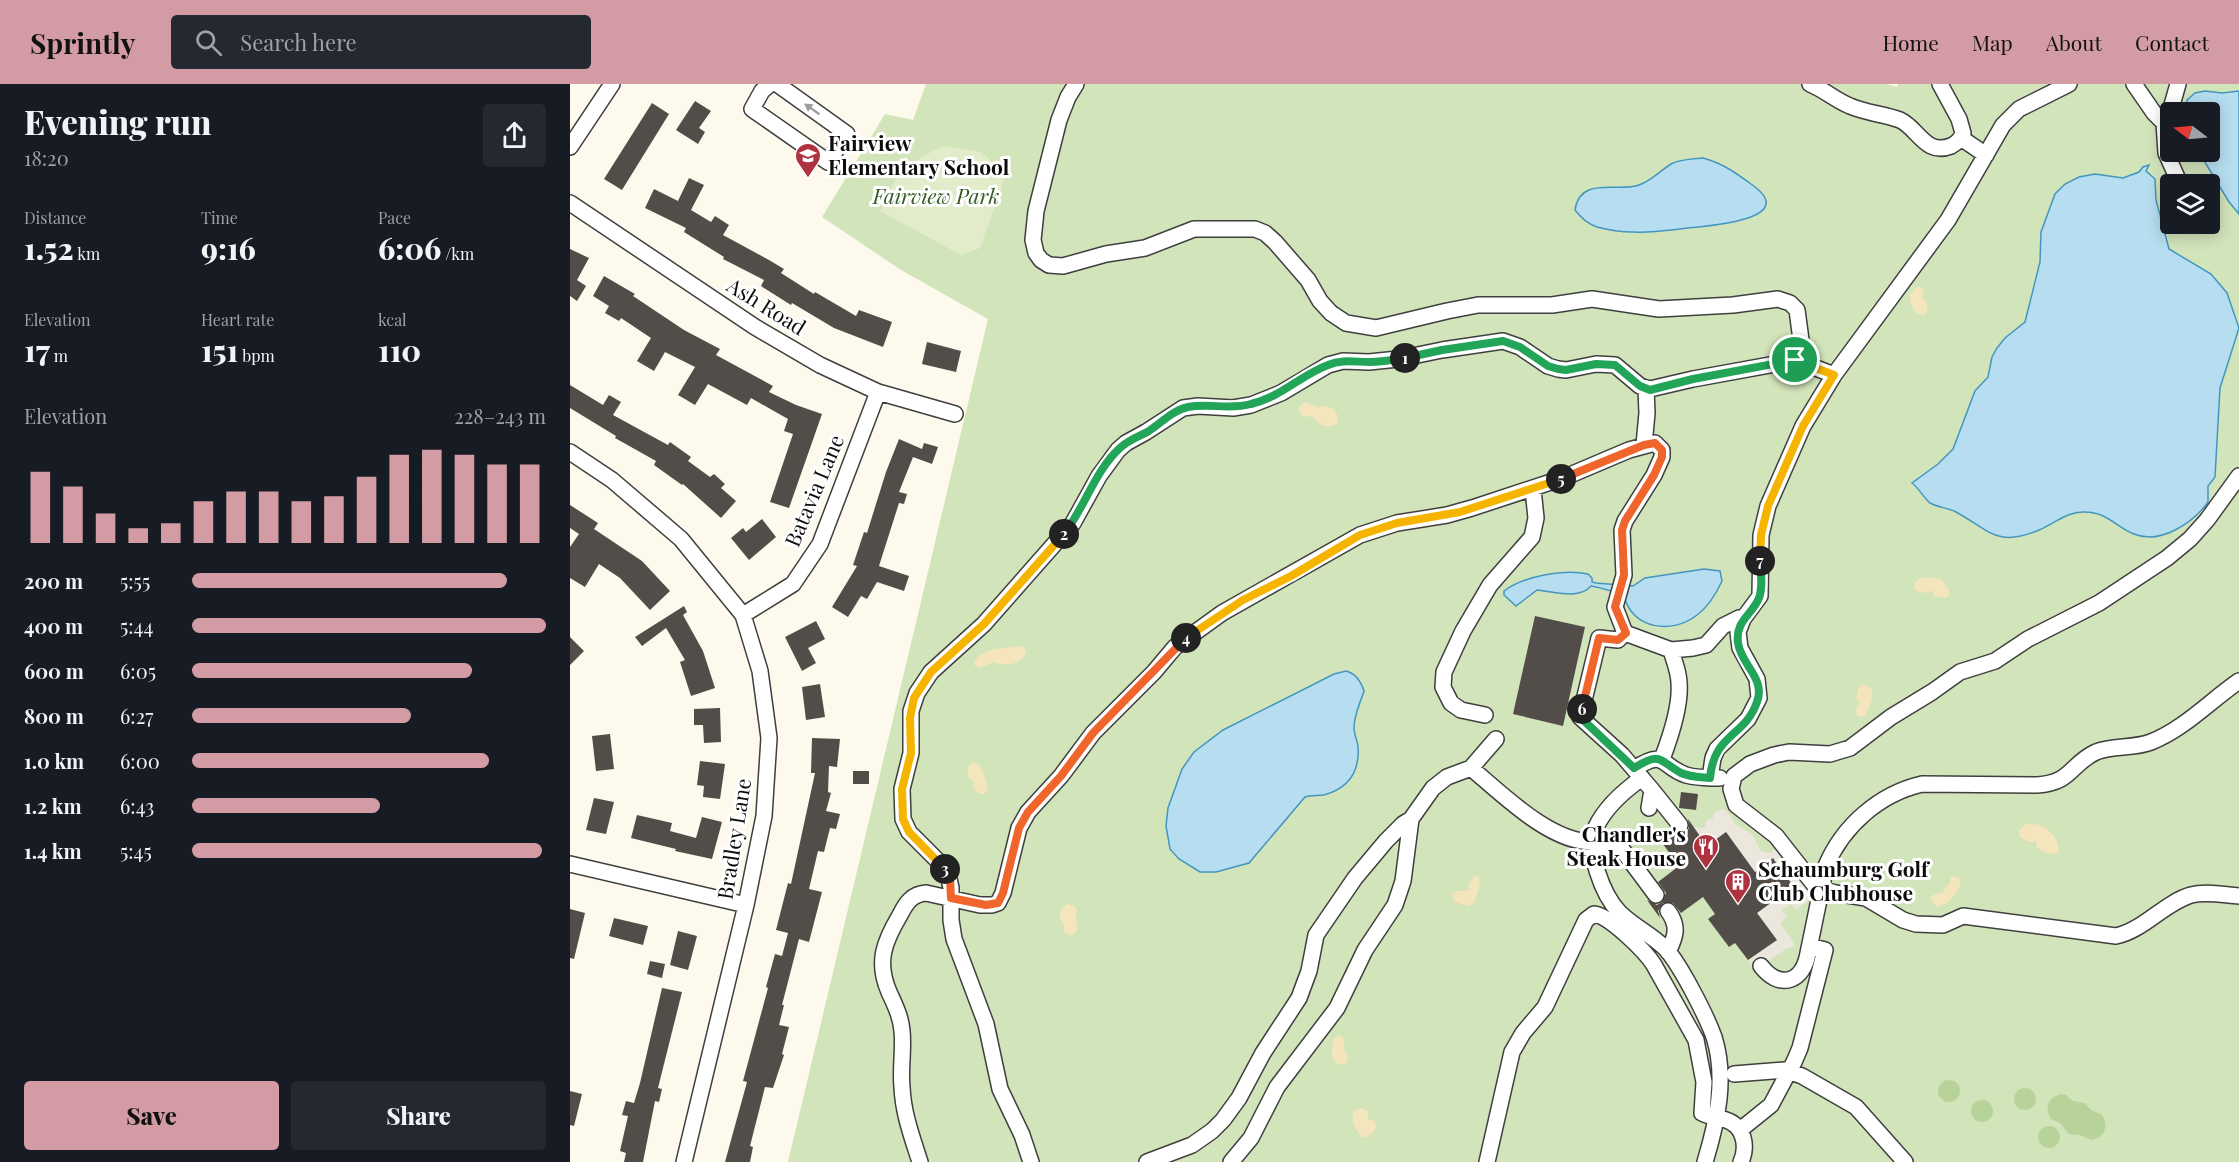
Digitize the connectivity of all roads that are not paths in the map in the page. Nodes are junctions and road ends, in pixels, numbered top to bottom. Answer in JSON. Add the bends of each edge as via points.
{"nodes":[{"id":1,"x":612,"y":84,"type":"edge"},
{"id":2,"x":777,"y":84,"type":"edge"},
{"id":3,"x":1076,"y":84,"type":"edge"},
{"id":4,"x":1810,"y":84,"type":"edge"},
{"id":5,"x":1940,"y":84,"type":"edge"},
{"id":6,"x":2068,"y":84,"type":"edge"},
{"id":7,"x":2134,"y":84,"type":"edge"},
{"id":8,"x":2178,"y":84,"type":"edge"},
{"id":9,"x":761,"y":86,"type":"edge"},
{"id":10,"x":2173,"y":102,"type":"edge"},
{"id":11,"x":2160,"y":119,"type":"edge"},
{"id":12,"x":1961,"y":138,"type":"junction"},
{"id":13,"x":570,"y":147,"type":"edge"},
{"id":14,"x":1986,"y":155,"type":"junction"},
{"id":15,"x":570,"y":203,"type":"edge"},
{"id":16,"x":1795,"y":360,"type":"junction"},
{"id":17,"x":1834,"y":375,"type":"junction"},
{"id":18,"x":1646,"y":389,"type":"junction"},
{"id":19,"x":878,"y":392,"type":"junction"},
{"id":20,"x":955,"y":414,"type":"dead end"},
{"id":21,"x":1644,"y":445,"type":"junction"},
{"id":22,"x":570,"y":452,"type":"edge"},
{"id":23,"x":2239,"y":476,"type":"edge"},
{"id":24,"x":1533,"y":489,"type":"junction"},
{"id":25,"x":743,"y":615,"type":"junction"},
{"id":26,"x":1743,"y":619,"type":"junction"},
{"id":27,"x":1626,"y":633,"type":"junction"},
{"id":28,"x":1671,"y":650,"type":"junction"},
{"id":29,"x":2239,"y":681,"type":"edge"},
{"id":30,"x":1485,"y":715,"type":"dead end"},
{"id":31,"x":1496,"y":740,"type":"dead end"},
{"id":32,"x":1662,"y":759,"type":"junction"},
{"id":33,"x":1471,"y":768,"type":"junction"},
{"id":34,"x":1638,"y":773,"type":"junction"},
{"id":35,"x":1710,"y":778,"type":"junction"},
{"id":36,"x":1732,"y":779,"type":"junction"},
{"id":37,"x":1652,"y":790,"type":"junction"},
{"id":38,"x":1649,"y":808,"type":"dead end"},
{"id":39,"x":1411,"y":819,"type":"junction"},
{"id":40,"x":1680,"y":825,"type":"dead end"},
{"id":41,"x":1594,"y":844,"type":"junction"},
{"id":42,"x":570,"y":864,"type":"edge"},
{"id":43,"x":1822,"y":889,"type":"junction"},
{"id":44,"x":1656,"y":895,"type":"dead end"},
{"id":45,"x":2239,"y":896,"type":"edge"},
{"id":46,"x":951,"y":898,"type":"junction"},
{"id":47,"x":746,"y":906,"type":"junction"},
{"id":48,"x":1668,"y":911,"type":"dead end"},
{"id":49,"x":1810,"y":946,"type":"junction"},
{"id":50,"x":1668,"y":952,"type":"junction"},
{"id":51,"x":1761,"y":966,"type":"dead end"},
{"id":52,"x":1789,"y":1071,"type":"junction"},
{"id":53,"x":1734,"y":1074,"type":"dead end"},
{"id":54,"x":1717,"y":1118,"type":"junction"},
{"id":55,"x":1740,"y":1130,"type":"junction"},
{"id":56,"x":684,"y":1162,"type":"edge"},
{"id":57,"x":920,"y":1162,"type":"edge"},
{"id":58,"x":1031,"y":1162,"type":"edge"},
{"id":59,"x":1147,"y":1162,"type":"edge"},
{"id":60,"x":1231,"y":1162,"type":"edge"},
{"id":61,"x":1487,"y":1162,"type":"edge"},
{"id":62,"x":1705,"y":1162,"type":"edge"},
{"id":63,"x":1741,"y":1162,"type":"edge"},
{"id":64,"x":1905,"y":1162,"type":"edge"}],
"edges":[{"from":1,"to":13,"type":"street"},
{"from":9,"to":2,"type":"street","one_way":true,"via":[[752,109],[828,162],[847,134]]},
{"from":3,"to":16,"type":"street","via":[[1059,120],[1034,222],[1036,253],[1049,265],[1063,266],[1145,248],[1194,229],[1249,228],[1270,237],[1308,280],[1327,310],[1352,325],[1376,328],[1490,304],[1552,305],[1592,299],[1659,309],[1778,299],[1790,303],[1798,314],[1801,346]]},
{"from":4,"to":12,"type":"street","via":[[1854,108],[1903,122],[1932,146],[1950,146]]},
{"from":5,"to":12,"type":"street","via":[[1962,124]]},
{"from":6,"to":14,"type":"street","via":[[2014,113]]},
{"from":7,"to":11,"type":"street"},
{"from":8,"to":10,"type":"street"},
{"from":12,"to":14,"type":"street"},
{"from":14,"to":17,"type":"street","via":[[1939,234]]},
{"from":15,"to":19,"type":"street","name":"Ash Road","via":[[755,327],[820,365]]},
{"from":16,"to":17,"type":"street"},
{"from":16,"to":18,"type":"street"},
{"from":17,"to":26,"type":"street","via":[[1803,426],[1768,506],[1761,535],[1760,596]]},
{"from":18,"to":21,"type":"street"},
{"from":18,"to":46,"type":"street","via":[[1615,365],[1558,369],[1514,344],[1490,342],[1398,359],[1334,363],[1251,405],[1183,408],[1126,443],[1106,465],[1076,518],[1057,542],[984,624],[931,672],[914,698],[911,753],[902,789],[903,819],[909,832],[946,870]]},
{"from":19,"to":20,"type":"street","name":"Ash Road"},
{"from":19,"to":25,"type":"street","name":"Batavia Lane","via":[[820,544],[793,584]]},
{"from":21,"to":24,"type":"street"},
{"from":21,"to":27,"type":"street","via":[[1655,443],[1663,453],[1623,525],[1624,575],[1615,607]]},
{"from":22,"to":25,"type":"street","name":"Bradley Lane","via":[[612,480],[681,538]]},
{"from":23,"to":36,"type":"street","via":[[2190,539],[2099,603],[2028,639],[1995,661],[1960,672],[1850,748],[1830,754],[1774,755],[1750,764]]},
{"from":24,"to":30,"type":"street","via":[[1536,518],[1532,537],[1494,579],[1475,608],[1443,677],[1444,692],[1451,703],[1461,710]]},
{"from":24,"to":46,"type":"street","via":[[1460,512],[1397,523],[1360,535],[1243,600],[1182,641],[1093,733],[1028,812],[1019,828],[998,903],[986,905]]},
{"from":25,"to":47,"type":"street","name":"Bradley Lane","via":[[760,670],[769,738],[764,816]]},
{"from":26,"to":28,"type":"street","via":[[1723,626],[1706,645]]},
{"from":26,"to":35,"type":"street","via":[[1738,643],[1757,680],[1759,698],[1748,719],[1718,749]]},
{"from":27,"to":28,"type":"street"},
{"from":27,"to":34,"type":"street","via":[[1618,640],[1599,638],[1580,717]]},
{"from":28,"to":32,"type":"street","via":[[1680,688]]},
{"from":29,"to":43,"type":"street","via":[[2161,737],[2138,746],[2096,752],[2060,781],[2037,785],[1925,783],[1902,791],[1871,809],[1848,829],[1830,858]]},
{"from":31,"to":33,"type":"street"},
{"from":32,"to":34,"type":"street","via":[[1648,760]]},
{"from":32,"to":35,"type":"street","via":[[1685,774]]},
{"from":33,"to":39,"type":"street","via":[[1438,783]]},
{"from":33,"to":41,"type":"street","via":[[1532,818],[1578,842]]},
{"from":34,"to":37,"type":"street"},
{"from":34,"to":41,"type":"street","via":[[1601,819],[1595,829]]},
{"from":35,"to":36,"type":"street"},
{"from":36,"to":43,"type":"street","via":[[1737,806],[1776,836]]},
{"from":37,"to":38,"type":"street"},
{"from":37,"to":40,"type":"street"},
{"from":39,"to":59,"type":"street","via":[[1367,862],[1318,931],[1303,991],[1229,1114],[1198,1142]]},
{"from":39,"to":60,"type":"street","via":[[1403,881],[1395,905],[1365,950],[1337,1008],[1277,1087],[1251,1138]]},
{"from":41,"to":44,"type":"street","via":[[1621,848]]},
{"from":41,"to":50,"type":"street","via":[[1601,881],[1613,905]]},
{"from":42,"to":47,"type":"street"},
{"from":43,"to":45,"type":"street","via":[[1866,898],[1903,920],[1924,926],[1943,925],[1963,916],[2110,936],[2132,931],[2189,896]]},
{"from":43,"to":49,"type":"street"},
{"from":46,"to":57,"type":"street","via":[[926,893],[909,900],[890,933],[882,957],[882,973],[901,1026],[902,1095]]},
{"from":46,"to":58,"type":"street","via":[[954,939],[964,972],[986,1024],[1000,1089]]},
{"from":47,"to":56,"type":"street","name":"Bradley Lane"},
{"from":48,"to":50,"type":"street","via":[[1676,929]]},
{"from":49,"to":51,"type":"street","via":[[1803,968],[1786,980],[1773,979]]},
{"from":49,"to":52,"type":"street","via":[[1825,950],[1800,1048]]},
{"from":50,"to":54,"type":"street","via":[[1702,1008],[1715,1040],[1720,1072]]},
{"from":52,"to":53,"type":"street"},
{"from":52,"to":55,"type":"street","via":[[1771,1105]]},
{"from":52,"to":64,"type":"street","via":[[1856,1107]]},
{"from":54,"to":55,"type":"street","via":[[1730,1121]]},
{"from":54,"to":61,"type":"street","via":[[1702,1113],[1704,1082],[1696,1040],[1654,965],[1627,937],[1594,914],[1586,920],[1545,1007],[1512,1052]]},
{"from":54,"to":62,"type":"street"},
{"from":55,"to":63,"type":"street","via":[[1745,1148]]}]}
